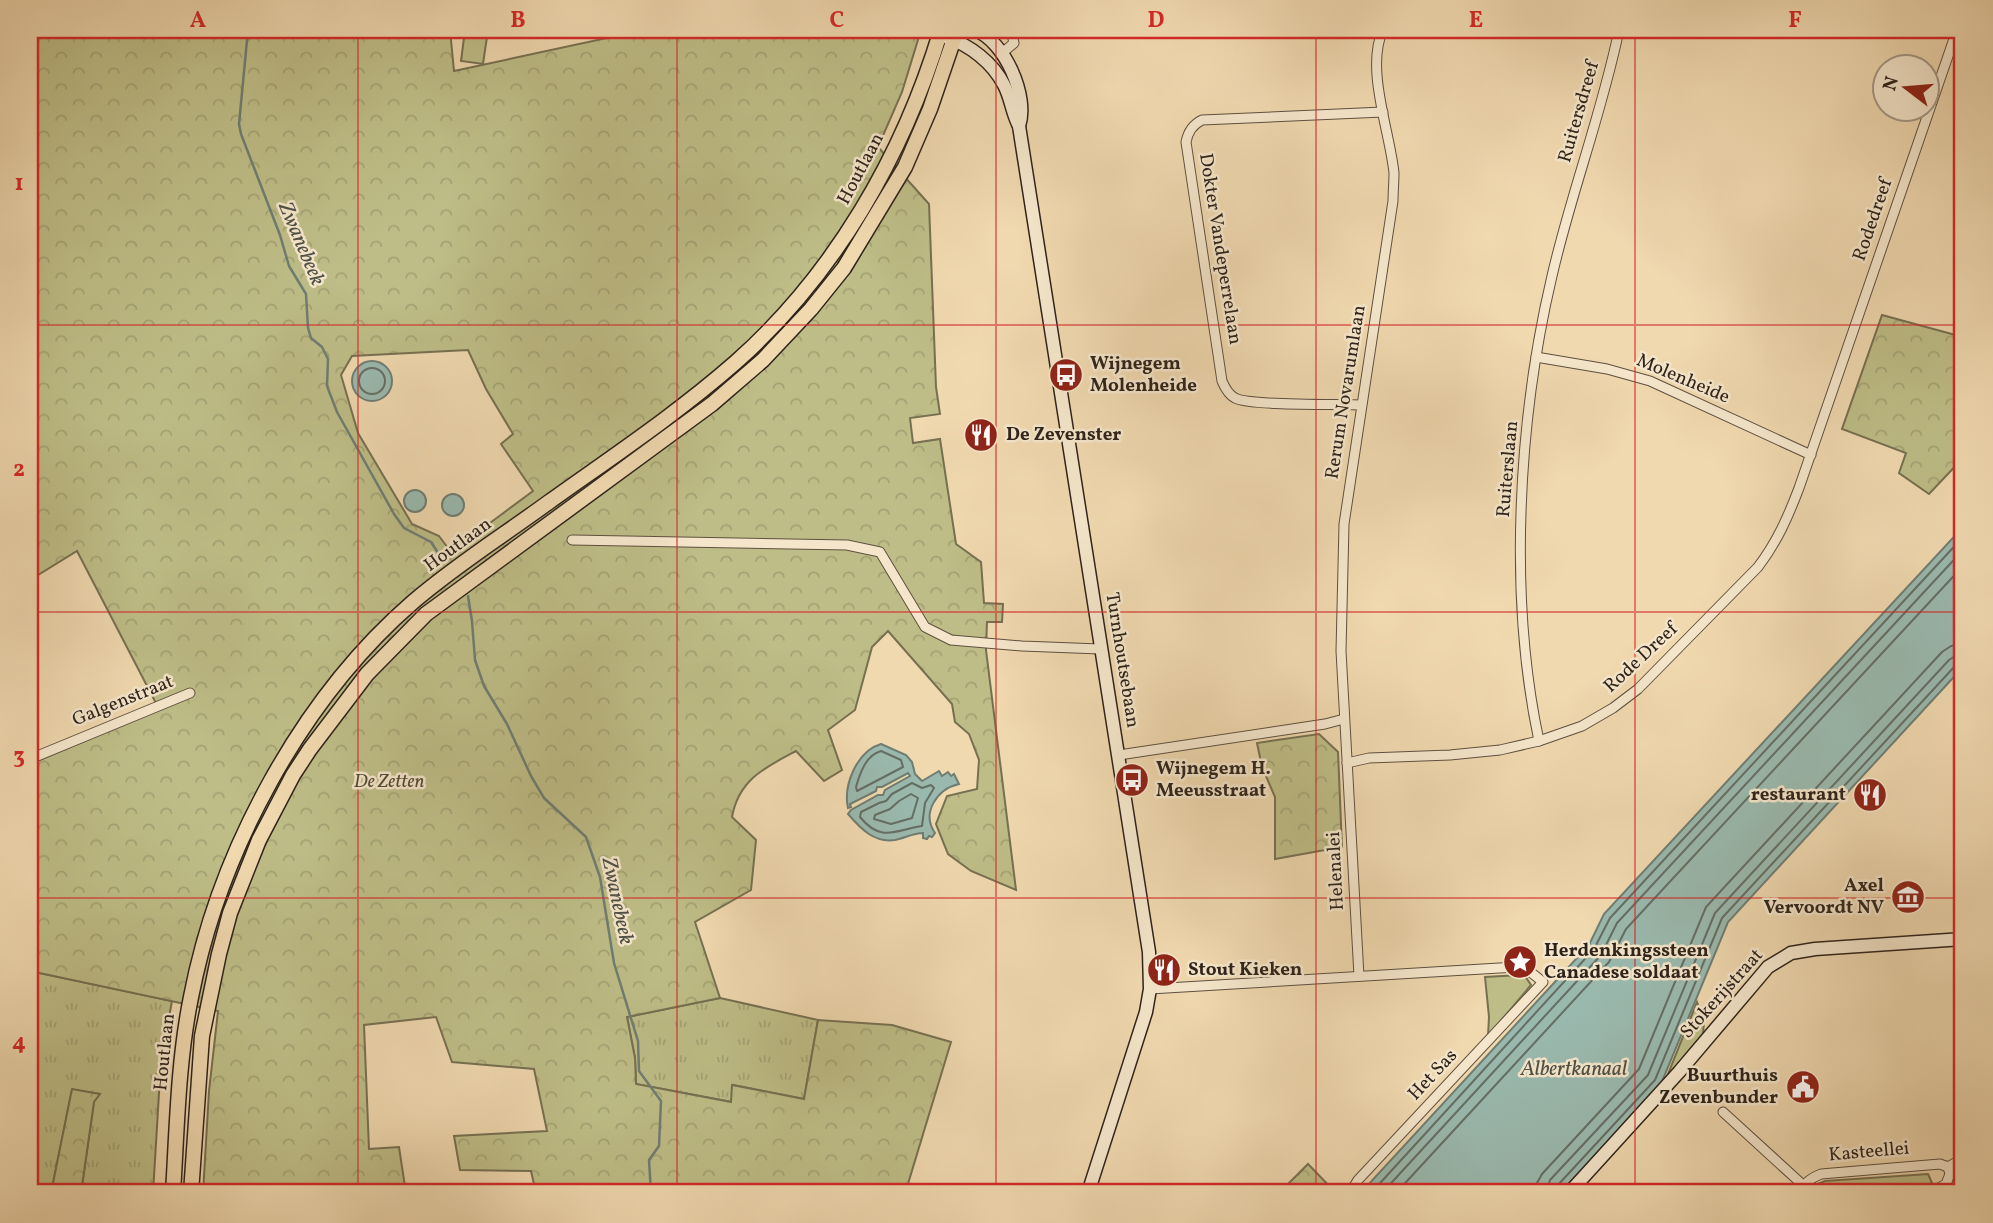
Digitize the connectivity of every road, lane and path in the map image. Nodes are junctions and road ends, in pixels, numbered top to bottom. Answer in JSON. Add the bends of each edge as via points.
{"nodes":[{"id":1,"x":975,"y":30,"type":"edge"},
{"id":2,"x":1011,"y":30,"type":"edge"},
{"id":3,"x":1383,"y":30,"type":"edge"},
{"id":4,"x":1619,"y":30,"type":"edge"},
{"id":5,"x":1957,"y":30,"type":"edge"},
{"id":6,"x":940,"y":32,"type":"edge"},
{"id":7,"x":955,"y":35,"type":"edge"},
{"id":8,"x":1001,"y":54,"type":"junction"},
{"id":9,"x":990,"y":64,"type":"junction"},
{"id":10,"x":1383,"y":112,"type":"junction"},
{"id":11,"x":1019,"y":126,"type":"junction"},
{"id":12,"x":1571,"y":203,"type":"joint"},
{"id":13,"x":1536,"y":357,"type":"junction"},
{"id":14,"x":1361,"y":405,"type":"junction"},
{"id":15,"x":1822,"y":422,"type":"joint"},
{"id":16,"x":1811,"y":455,"type":"junction"},
{"id":17,"x":572,"y":540,"type":"dead end"},
{"id":18,"x":1100,"y":649,"type":"junction"},
{"id":19,"x":190,"y":692,"type":"dead end"},
{"id":20,"x":1344,"y":722,"type":"junction"},
{"id":21,"x":1539,"y":741,"type":"junction"},
{"id":22,"x":1347,"y":752,"type":"junction"},
{"id":23,"x":1119,"y":755,"type":"junction"},
{"id":24,"x":1369,"y":758,"type":"junction"},
{"id":25,"x":30,"y":759,"type":"edge"},
{"id":26,"x":1347,"y":763,"type":"junction"},
{"id":27,"x":1963,"y":939,"type":"edge"},
{"id":28,"x":1359,"y":976,"type":"junction"},
{"id":29,"x":1150,"y":989,"type":"junction"},
{"id":30,"x":1723,"y":1112,"type":"dead end"},
{"id":31,"x":1963,"y":1163,"type":"edge"},
{"id":32,"x":1948,"y":1167,"type":"junction"},
{"id":33,"x":1802,"y":1190,"type":"edge"},
{"id":34,"x":173,"y":1193,"type":"edge"},
{"id":35,"x":191,"y":1193,"type":"edge"},
{"id":36,"x":1087,"y":1193,"type":"edge"},
{"id":37,"x":1350,"y":1193,"type":"edge"},
{"id":38,"x":1569,"y":1193,"type":"edge"},
{"id":39,"x":1930,"y":1193,"type":"edge"}],
"edges":[{"from":1,"to":8,"type":"main road","name":"Turnhoutsebaan","via":[[986,35]]},
{"from":2,"to":8,"type":"street","via":[[1014,43]]},
{"from":3,"to":10,"type":"street","name":"Rerum Novarumlaan","via":[[1377,54]]},
{"from":4,"to":12,"type":"street","name":"Ruitersdreef"},
{"from":5,"to":15,"type":"street","name":"Rodedreef"},
{"from":6,"to":7,"type":"main road","name":"Turnhoutsebaan"},
{"from":6,"to":34,"type":"main road","name":"Houtlaan","via":[[907,122],[877,183],[830,259],[797,299],[754,345],[700,391],[414,602],[350,668],[296,741],[244,834],[203,945],[181,1057]]},
{"from":7,"to":9,"type":"main road","name":"Turnhoutsebaan"},
{"from":7,"to":35,"type":"main road","name":"Houtlaan","via":[[930,109],[892,190],[844,268],[787,336],[712,404],[426,614],[367,674],[310,749],[259,840],[219,954],[202,1036]]},
{"from":8,"to":9,"type":"main road"},
{"from":8,"to":11,"type":"main road","name":"Turnhoutsebaan","via":[[1019,89],[1023,114]]},
{"from":9,"to":11,"type":"main road","name":"Turnhoutsebaan","via":[[1004,85]]},
{"from":10,"to":14,"type":"street","name":"Rerum Novarumlaan","via":[[1394,174],[1393,201]]},
{"from":10,"to":14,"type":"street","name":"Dokter Vandeperrelaan","via":[[1202,120],[1195,123],[1185,142],[1226,390],[1236,399],[1258,402]]},
{"from":11,"to":18,"type":"main road","name":"Turnhoutsebaan"},
{"from":12,"to":13,"type":"street","name":"Ruiterslaan"},
{"from":13,"to":16,"type":"street","name":"Molenheide","via":[[1650,381]]},
{"from":13,"to":21,"type":"street","name":"Ruiterslaan","via":[[1520,546],[1526,655]]},
{"from":14,"to":20,"type":"street","name":"Rerum Novarumlaan","via":[[1344,524]]},
{"from":15,"to":16,"type":"street","name":"Rode Dreef"},
{"from":16,"to":21,"type":"street","name":"Rode Dreef","via":[[1786,524],[1758,567],[1629,695],[1590,722]]},
{"from":17,"to":18,"type":"street","via":[[869,548],[880,552],[925,627],[951,640]]},
{"from":18,"to":23,"type":"main road","name":"Turnhoutsebaan"},
{"from":19,"to":25,"type":"street","name":"Galgenstraat"},
{"from":20,"to":22,"type":"street","name":"Rerum Novarumlaan"},
{"from":20,"to":23,"type":"street"},
{"from":21,"to":24,"type":"street","name":"Rode Dreef","via":[[1476,753]]},
{"from":22,"to":24,"type":"street","name":"Rode Dreef"},
{"from":22,"to":26,"type":"street","name":"Rerum Novarumlaan"},
{"from":23,"to":29,"type":"main road","name":"Turnhoutsebaan","via":[[1149,952]]},
{"from":24,"to":26,"type":"street","name":"Rode Dreef"},
{"from":26,"to":28,"type":"street","name":"Helenalei"},
{"from":27,"to":38,"type":"main road","name":"Stokerijstraat","via":[[1815,949],[1782,957],[1757,979]]},
{"from":28,"to":29,"type":"street"},
{"from":28,"to":37,"type":"street","name":"Het Sas","via":[[1516,967],[1543,982]]},
{"from":29,"to":36,"type":"main road","name":"Turnhoutsebaan"},
{"from":30,"to":33,"type":"street"},
{"from":31,"to":32,"type":"street","name":"Kasteellei"},
{"from":32,"to":33,"type":"street","name":"Kasteellei","via":[[1821,1174]]},
{"from":32,"to":39,"type":"street","via":[[1946,1184]]}]}
